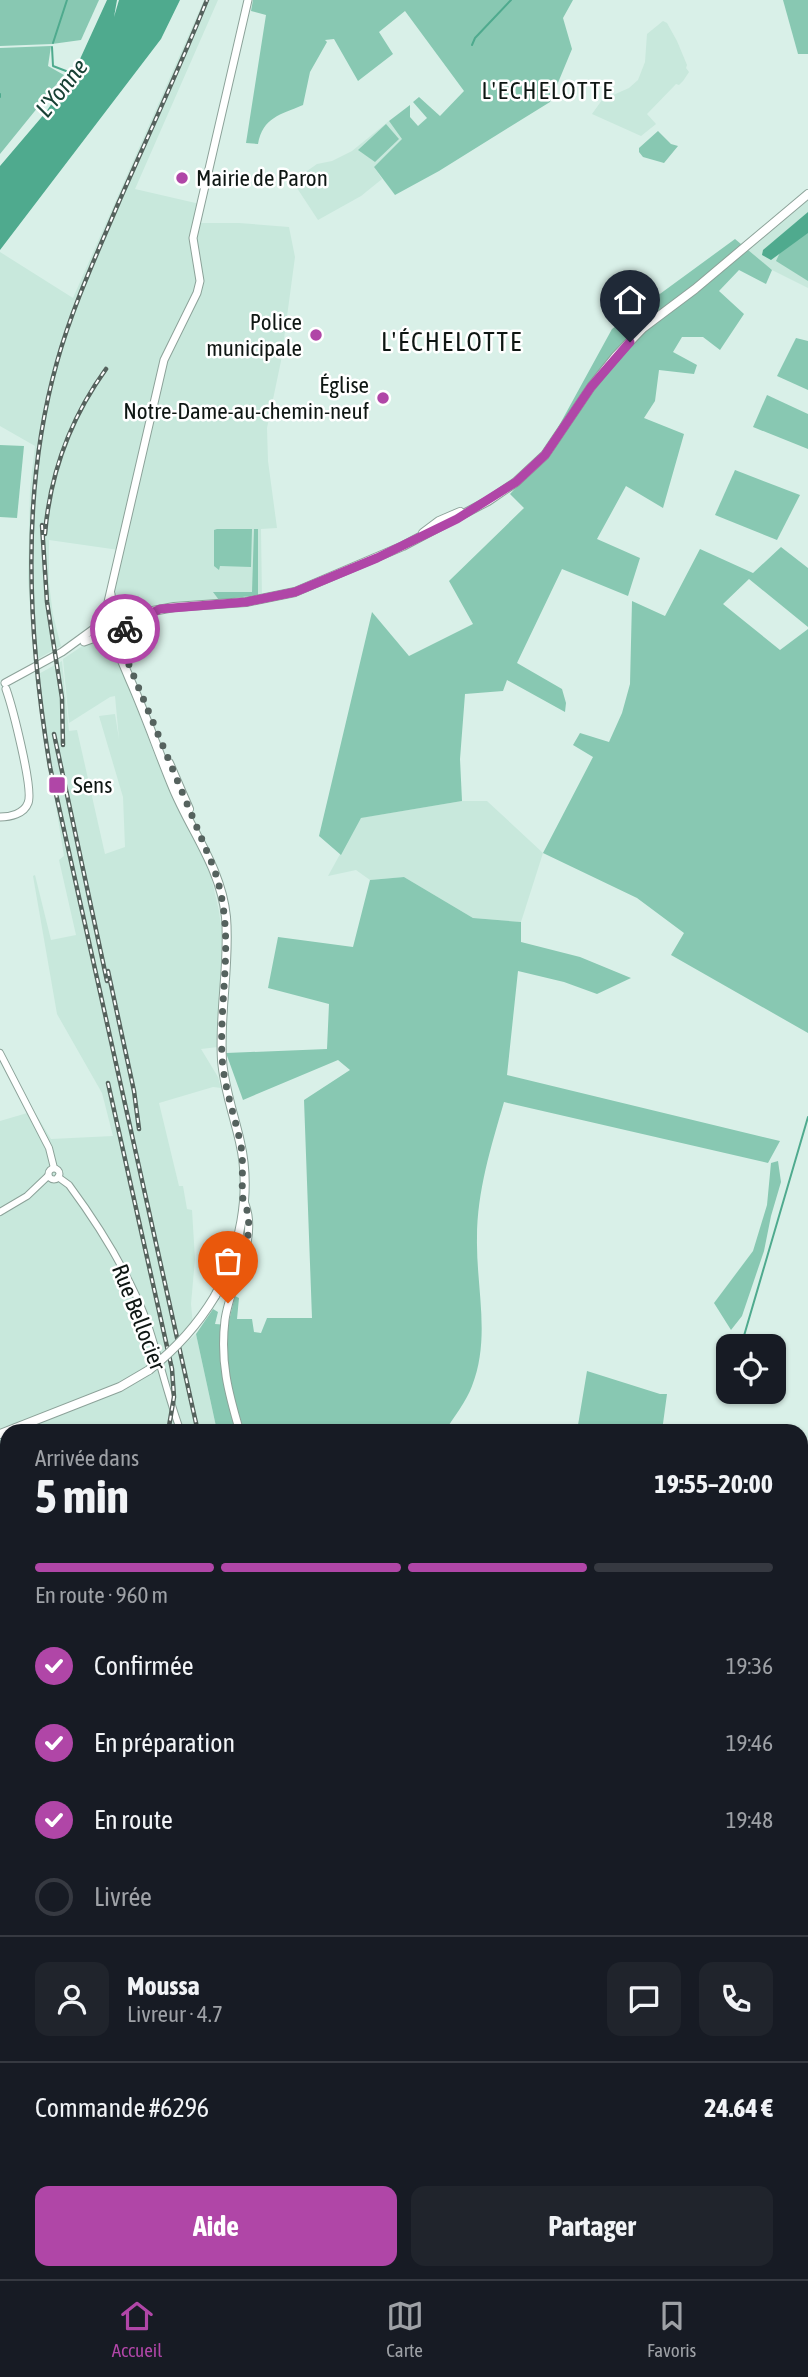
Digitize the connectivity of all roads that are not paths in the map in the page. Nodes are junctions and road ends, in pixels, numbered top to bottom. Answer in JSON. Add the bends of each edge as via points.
{"nodes":[{"id":1,"x":248,"y":0,"type":"edge"},
{"id":2,"x":808,"y":194,"type":"edge"},
{"id":3,"x":475,"y":508,"type":"junction"},
{"id":4,"x":419,"y":537,"type":"junction"},
{"id":5,"x":112,"y":586,"type":"junction"},
{"id":6,"x":155,"y":611,"type":"junction"},
{"id":7,"x":105,"y":615,"type":"junction"},
{"id":8,"x":118,"y":615,"type":"junction"},
{"id":9,"x":99,"y":625,"type":"junction"},
{"id":10,"x":125,"y":626,"type":"junction"},
{"id":11,"x":121,"y":635,"type":"junction"},
{"id":12,"x":107,"y":637,"type":"junction"},
{"id":13,"x":4,"y":687,"type":"edge"},
{"id":14,"x":0,"y":817,"type":"edge"},
{"id":15,"x":200,"y":838,"type":"junction"},
{"id":16,"x":0,"y":1053,"type":"edge"},
{"id":17,"x":54,"y":1168,"type":"junction"},
{"id":18,"x":48,"y":1176,"type":"junction"},
{"id":19,"x":58,"y":1177,"type":"junction"},
{"id":20,"x":243,"y":1200,"type":"junction"},
{"id":21,"x":0,"y":1212,"type":"edge"},
{"id":22,"x":22,"y":1424,"type":"edge"},
{"id":23,"x":178,"y":1424,"type":"edge"},
{"id":24,"x":238,"y":1424,"type":"edge"}],
"edges":[{"from":1,"to":5,"type":"main road","via":[[193,237],[200,281],[164,360]]},
{"from":2,"to":3,"type":"main road","via":[[643,328],[591,387],[545,455],[516,482]]},
{"from":3,"to":4,"type":"main road"},
{"from":3,"to":4,"type":"main road","via":[[439,521]]},
{"from":4,"to":6,"type":"main road","via":[[295,592]]},
{"from":5,"to":7,"type":"main road"},
{"from":5,"to":8,"type":"main road","via":[[111,601]]},
{"from":6,"to":8,"type":"main road"},
{"from":6,"to":10,"type":"main road"},
{"from":7,"to":8,"type":"main road"},
{"from":7,"to":9,"type":"main road"},
{"from":8,"to":10,"type":"main road"},
{"from":9,"to":12,"type":"main road"},
{"from":9,"to":13,"type":"main road"},
{"from":10,"to":11,"type":"main road"},
{"from":11,"to":12,"type":"main road"},
{"from":11,"to":15,"type":"main road","via":[[125,655]]},
{"from":12,"to":13,"type":"main road","via":[[91,638]]},
{"from":12,"to":15,"type":"main road"},
{"from":13,"to":14,"type":"main road","via":[[30,797],[26,808]]},
{"from":15,"to":20,"type":"main road","via":[[220,886],[226,915],[222,1060],[244,1164]]},
{"from":16,"to":17,"type":"street","via":[[49,1148]]},
{"from":17,"to":18,"type":"street"},
{"from":17,"to":19,"type":"street"},
{"from":18,"to":19,"type":"street"},
{"from":18,"to":21,"type":"street"},
{"from":19,"to":23,"type":"street","name":"Rue Bellocier","via":[[69,1185],[121,1263],[146,1321]]},
{"from":20,"to":22,"type":"main road","bridge":true,"via":[[229,1270],[192,1331],[149,1370],[120,1387]]},
{"from":20,"to":24,"type":"main road","via":[[248,1231],[226,1312],[223,1347],[225,1377]]}]}
